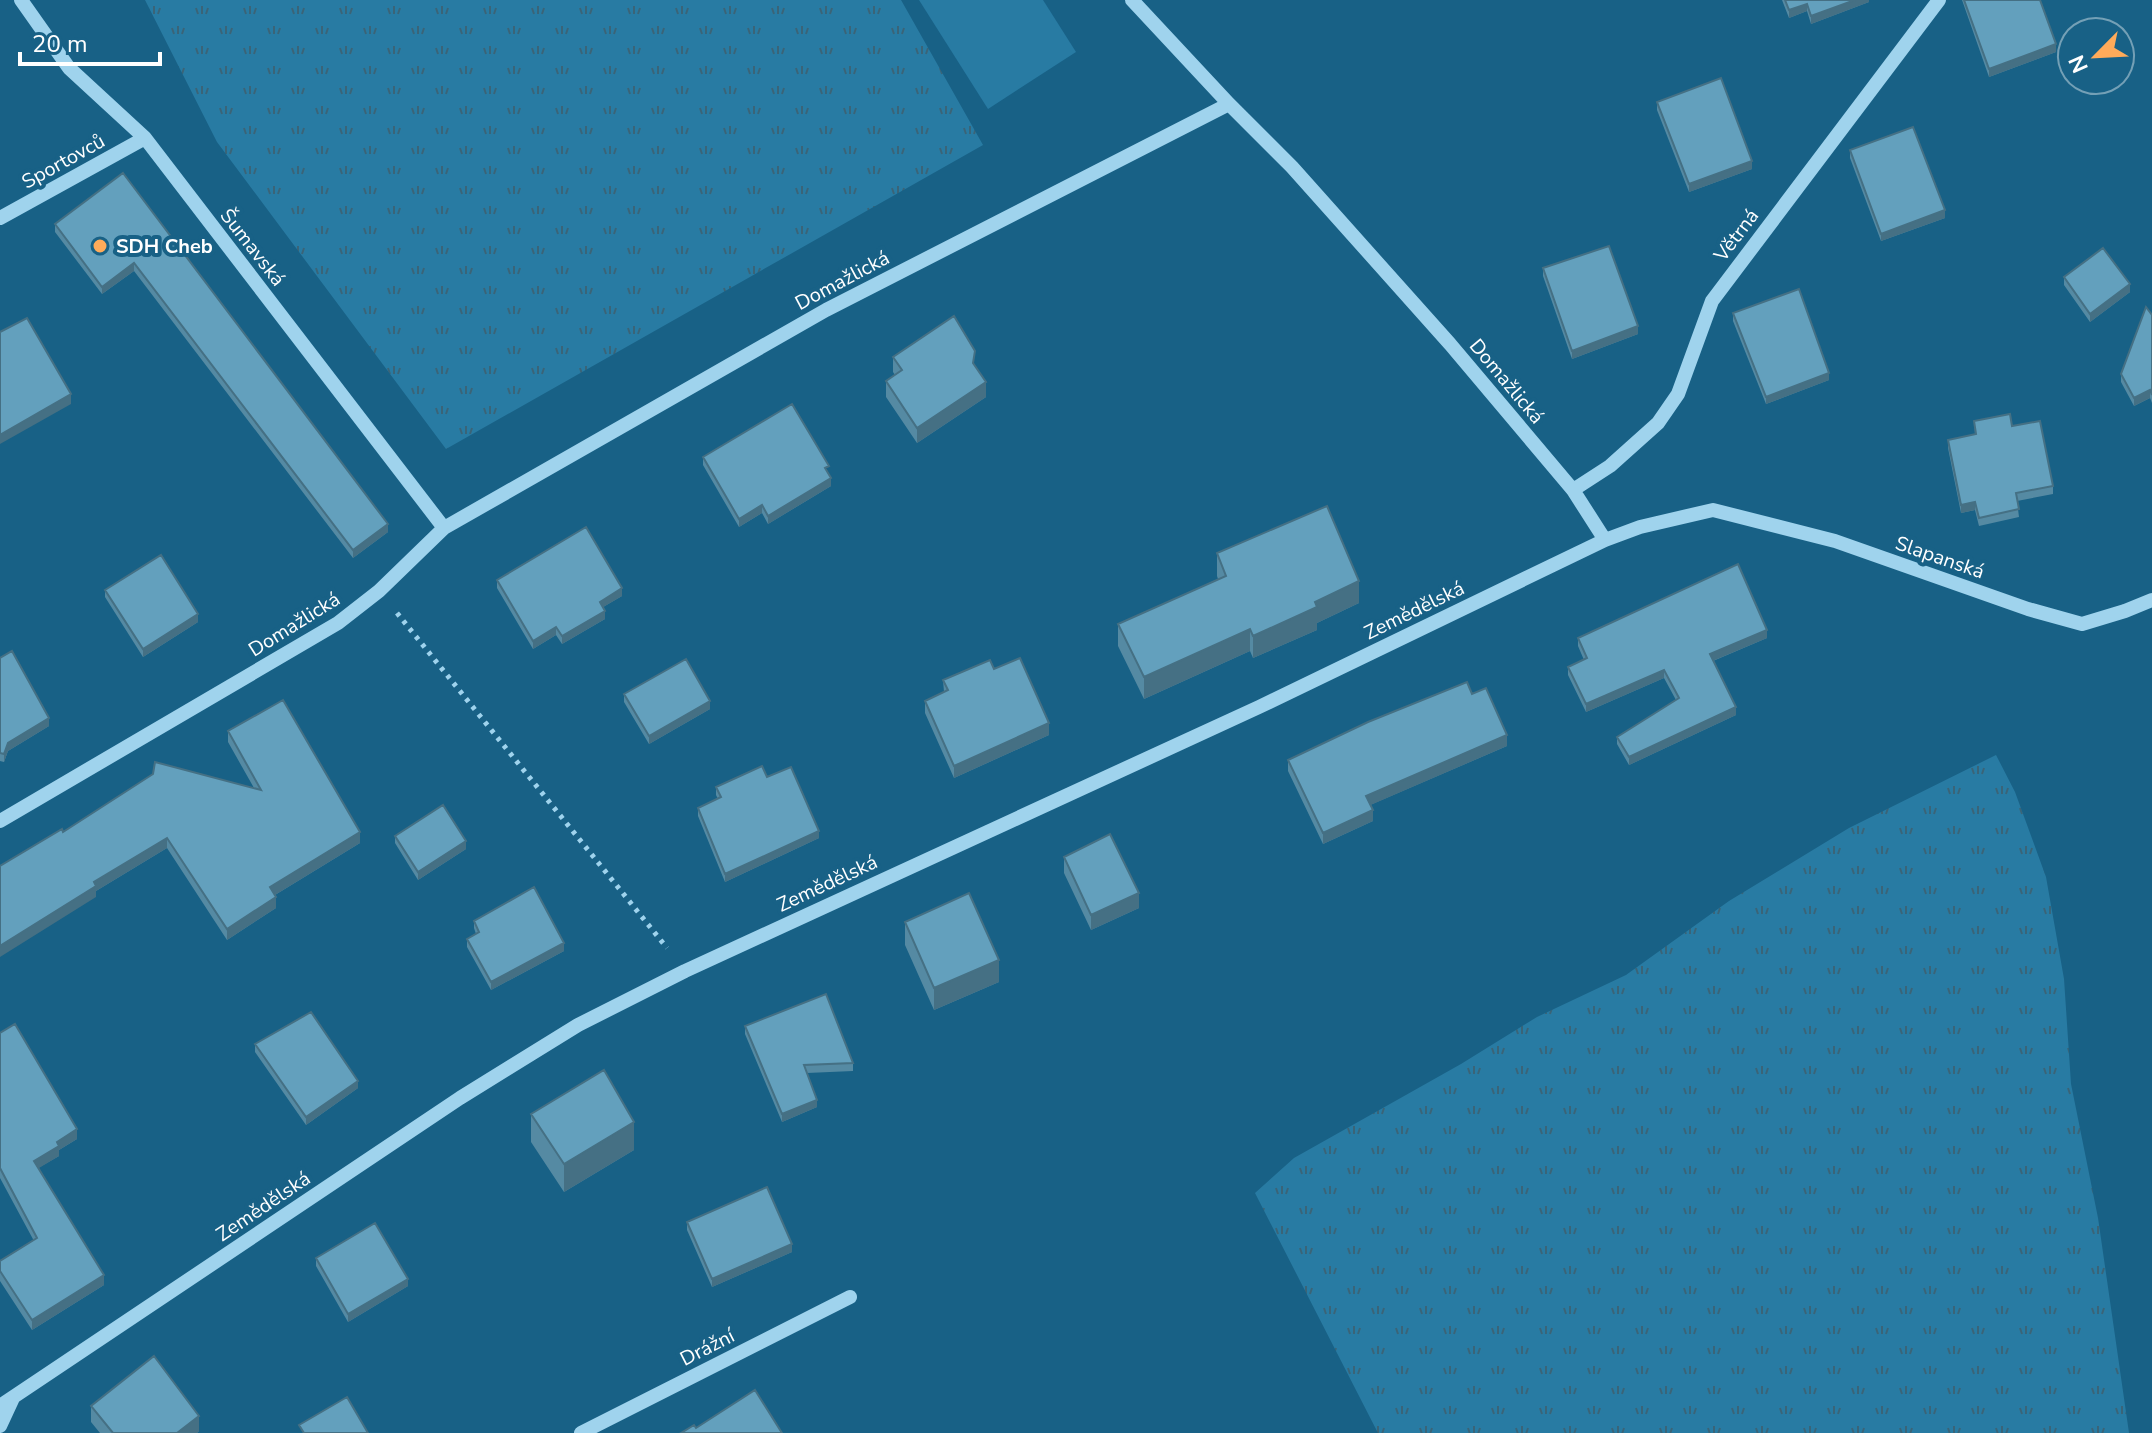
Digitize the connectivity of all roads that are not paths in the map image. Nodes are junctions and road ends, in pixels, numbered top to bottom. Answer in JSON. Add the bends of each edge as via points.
{"nodes":[{"id":1,"x":21,"y":0,"type":"edge"},
{"id":2,"x":1132,"y":0,"type":"edge"},
{"id":3,"x":1939,"y":0,"type":"edge"},
{"id":4,"x":1229,"y":104,"type":"junction"},
{"id":5,"x":145,"y":138,"type":"junction"},
{"id":6,"x":0,"y":218,"type":"edge"},
{"id":7,"x":1573,"y":490,"type":"junction"},
{"id":8,"x":1713,"y":510,"type":"joint"},
{"id":9,"x":444,"y":528,"type":"junction"},
{"id":10,"x":1605,"y":540,"type":"junction"},
{"id":11,"x":2152,"y":600,"type":"edge"},
{"id":12,"x":0,"y":821,"type":"edge"},
{"id":13,"x":850,"y":1297,"type":"dead end"},
{"id":14,"x":6,"y":1402,"type":"edge"},
{"id":15,"x":0,"y":1426,"type":"edge"},
{"id":16,"x":581,"y":1433,"type":"edge"}],
"edges":[{"from":1,"to":5,"type":"street","name":"Šumavská","via":[[69,68]]},
{"from":2,"to":4,"type":"street"},
{"from":3,"to":7,"type":"street","name":"Větrná","via":[[1712,301],[1678,394],[1658,423],[1610,466]]},
{"from":4,"to":7,"type":"street","name":"Domažlická","via":[[1303,179]]},
{"from":4,"to":9,"type":"street","name":"Domažlická","via":[[826,310]]},
{"from":5,"to":6,"type":"street","name":"Sportovců"},
{"from":5,"to":9,"type":"street","name":"Šumavská"},
{"from":7,"to":10,"type":"street","name":"Domažlická"},
{"from":8,"to":10,"type":"street","name":"Zemědělská"},
{"from":8,"to":11,"type":"street","name":"Slapanská","via":[[1835,541],[2082,624]]},
{"from":9,"to":12,"type":"street","name":"Domažlická","via":[[338,623]]},
{"from":10,"to":14,"type":"street","name":"Zemědělská","via":[[578,1025]]},
{"from":13,"to":16,"type":"street","name":"Drážní"},
{"from":14,"to":15,"type":"street","name":"Zemědělská"}]}
